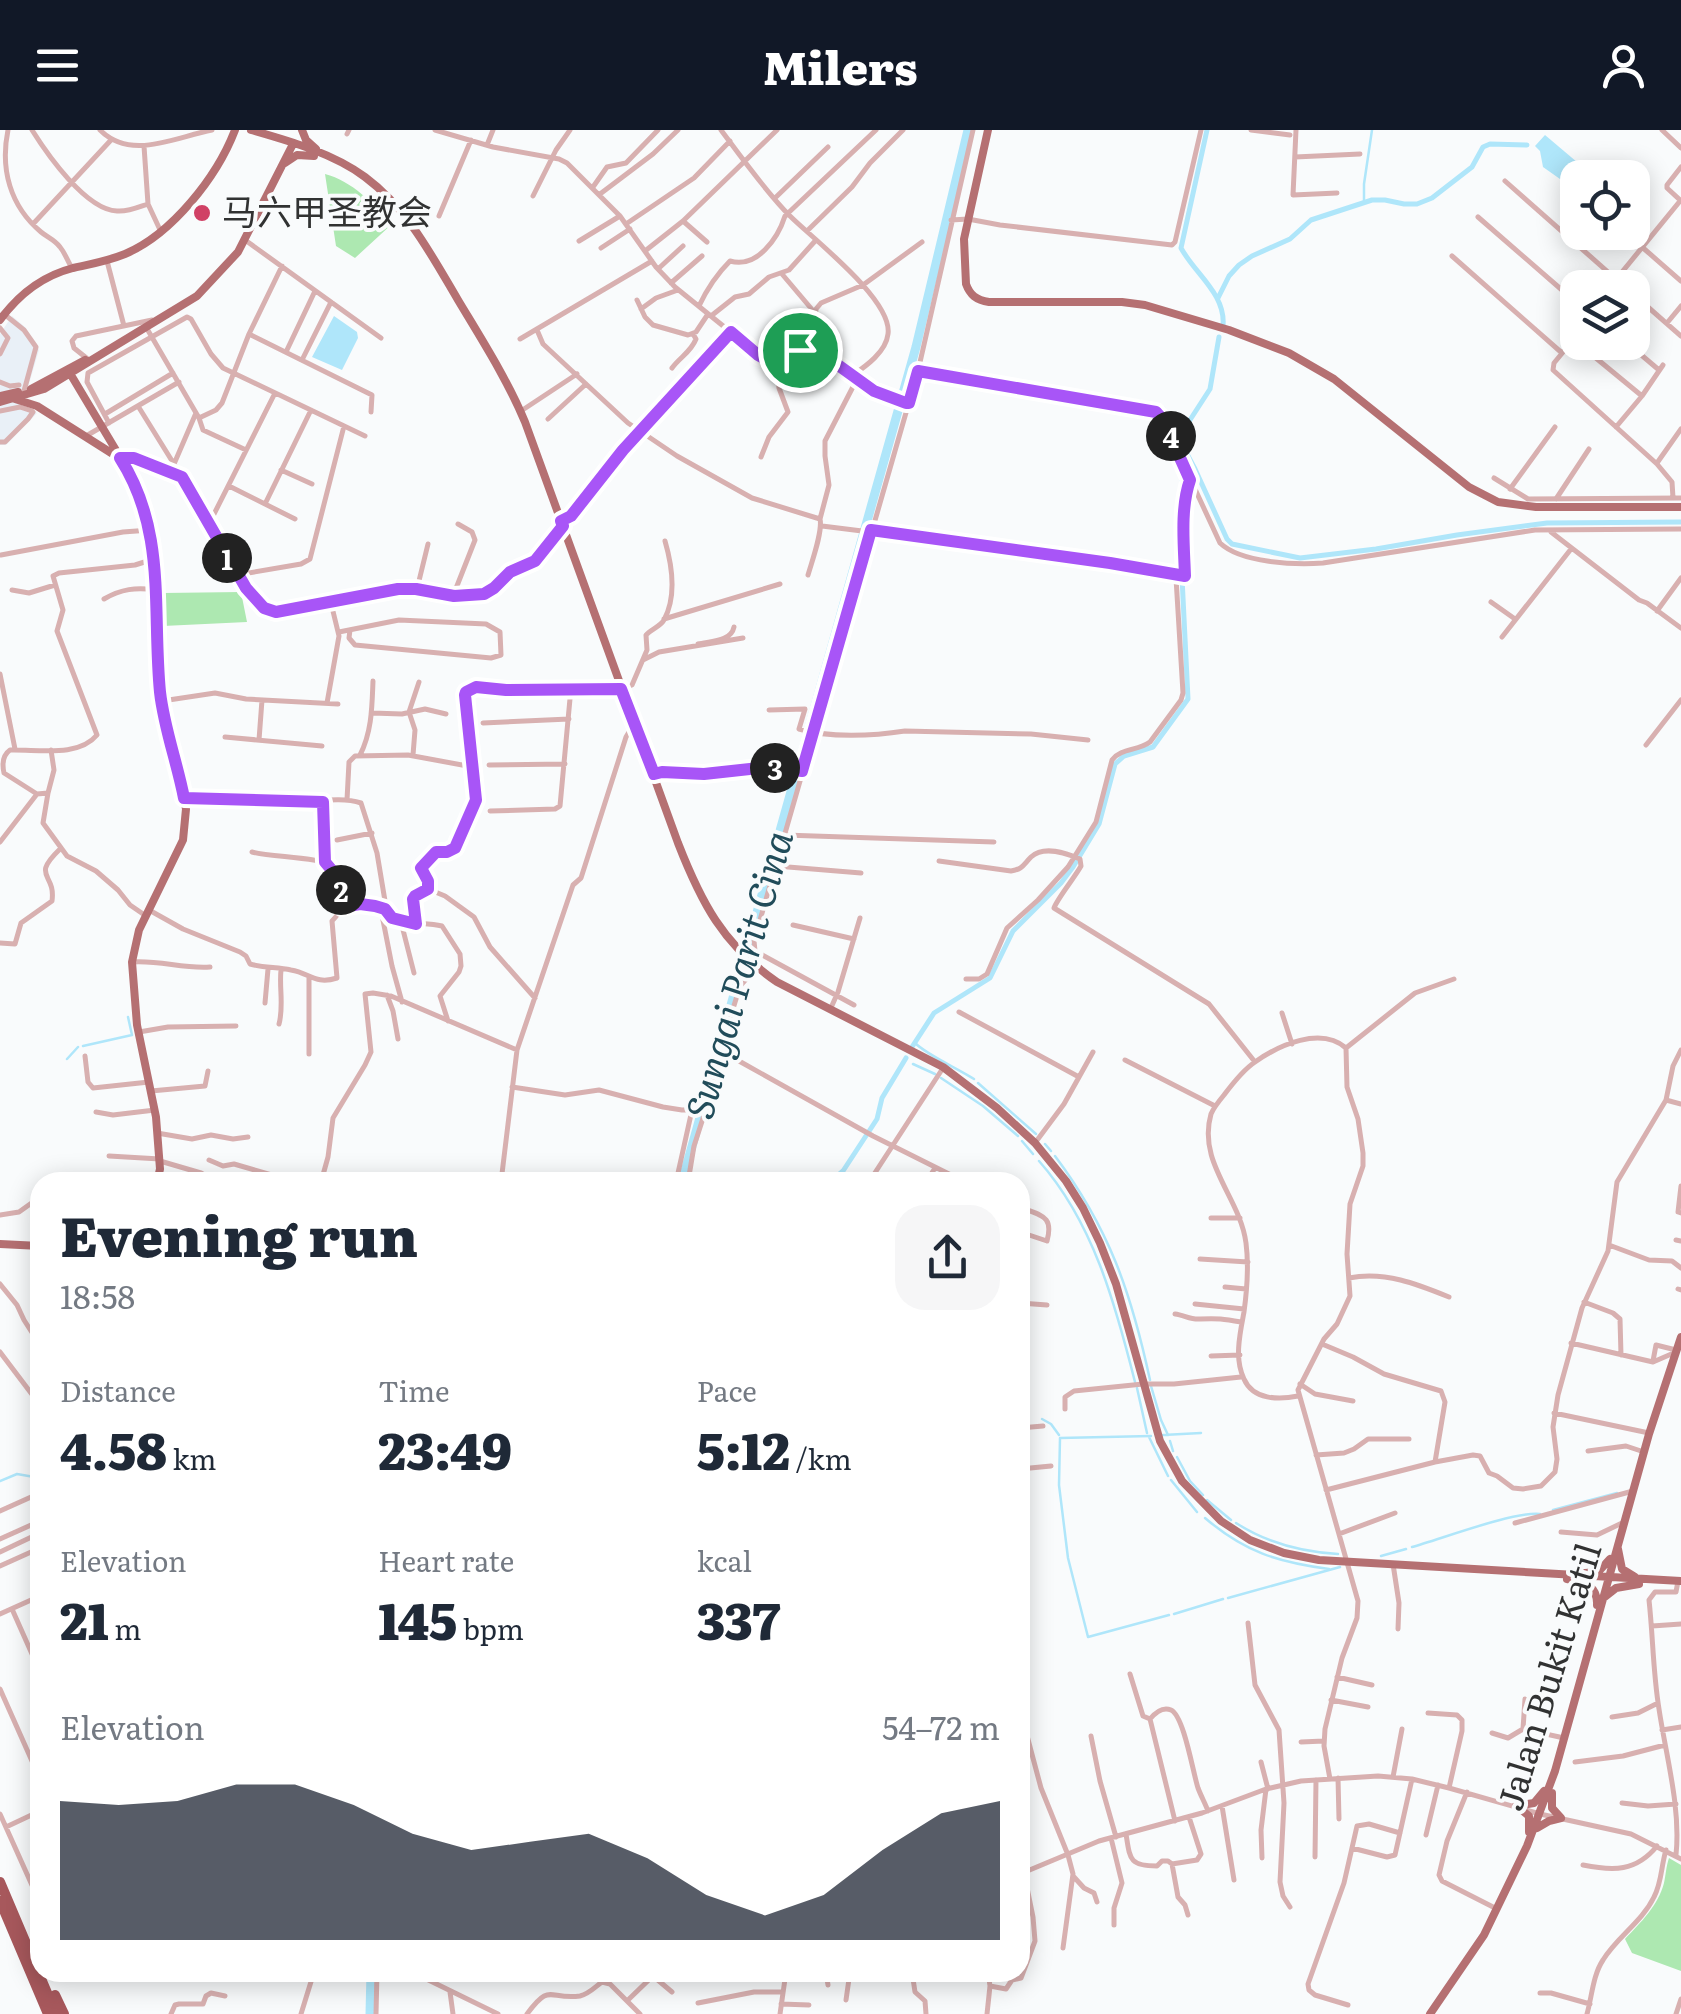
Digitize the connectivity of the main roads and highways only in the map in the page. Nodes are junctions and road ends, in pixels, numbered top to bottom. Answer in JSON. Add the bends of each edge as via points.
{"nodes":[{"id":1,"x":235,"y":130,"type":"edge"},
{"id":2,"x":251,"y":130,"type":"edge"},
{"id":3,"x":299,"y":130,"type":"edge"},
{"id":4,"x":988,"y":130,"type":"edge"},
{"id":5,"x":293,"y":144,"type":"junction"},
{"id":6,"x":323,"y":155,"type":"junction"},
{"id":7,"x":348,"y":166,"type":"junction"},
{"id":8,"x":278,"y":170,"type":"junction"},
{"id":9,"x":2,"y":317,"type":"edge"},
{"id":10,"x":69,"y":372,"type":"junction"},
{"id":11,"x":14,"y":398,"type":"junction"},
{"id":12,"x":0,"y":399,"type":"edge"},
{"id":13,"x":120,"y":458,"type":"junction"},
{"id":14,"x":1681,"y":506,"type":"edge"},
{"id":15,"x":159,"y":1172,"type":"edge"},
{"id":16,"x":0,"y":1244,"type":"edge"},
{"id":17,"x":30,"y":1246,"type":"edge"},
{"id":18,"x":1681,"y":1337,"type":"edge"},
{"id":19,"x":1618,"y":1547,"type":"junction"},
{"id":20,"x":1546,"y":1574,"type":"junction"},
{"id":21,"x":1607,"y":1578,"type":"junction"},
{"id":22,"x":1644,"y":1580,"type":"junction"},
{"id":23,"x":1680,"y":1581,"type":"edge"},
{"id":24,"x":1658,"y":1582,"type":"junction"},
{"id":25,"x":1602,"y":1600,"type":"junction"},
{"id":26,"x":1594,"y":1624,"type":"junction"},
{"id":27,"x":1555,"y":1771,"type":"junction"},
{"id":28,"x":1531,"y":1836,"type":"junction"},
{"id":29,"x":1526,"y":1846,"type":"junction"},
{"id":30,"x":0,"y":1882,"type":"edge"},
{"id":31,"x":0,"y":1901,"type":"edge"},
{"id":32,"x":18,"y":1933,"type":"junction"},
{"id":33,"x":30,"y":1952,"type":"edge"},
{"id":34,"x":30,"y":1959,"type":"edge"},
{"id":35,"x":30,"y":1970,"type":"edge"},
{"id":36,"x":34,"y":1982,"type":"edge"},
{"id":37,"x":41,"y":1982,"type":"edge"},
{"id":38,"x":47,"y":1982,"type":"edge"},
{"id":39,"x":44,"y":2014,"type":"edge"},
{"id":40,"x":56,"y":2014,"type":"edge"},
{"id":41,"x":64,"y":2014,"type":"edge"},
{"id":42,"x":1430,"y":2014,"type":"edge"}],
"edges":[{"from":1,"to":9,"type":"main road","via":[[208,179],[160,232],[129,253],[44,279]]},
{"from":2,"to":5,"type":"main road"},
{"from":3,"to":6,"type":"main road"},
{"from":4,"to":14,"type":"main road","via":[[963,250],[964,276],[982,301],[1145,304],[1289,352],[1498,502]]},
{"from":5,"to":6,"type":"main road"},
{"from":5,"to":8,"type":"main road"},
{"from":6,"to":7,"type":"main road"},
{"from":7,"to":8,"type":"main road","via":[[302,154]]},
{"from":7,"to":20,"type":"main road","via":[[390,199],[422,241],[520,411],[699,894],[718,926],[738,952],[777,982],[943,1067],[997,1108],[1059,1172],[1100,1243],[1160,1441],[1199,1501],[1250,1540],[1284,1553]]},
{"from":8,"to":10,"type":"main road","via":[[245,240],[216,278],[185,306]]},
{"from":10,"to":11,"type":"main road","via":[[44,390]]},
{"from":10,"to":12,"type":"main road"},
{"from":10,"to":13,"type":"main road"},
{"from":11,"to":12,"type":"main road"},
{"from":11,"to":13,"type":"main road"},
{"from":13,"to":15,"type":"main road","via":[[150,530],[162,701],[186,819],[132,962]]},
{"from":16,"to":17,"type":"main road"},
{"from":18,"to":19,"type":"main road","name":"Jalan Bukit Katil"},
{"from":19,"to":20,"type":"main road","via":[[1598,1572]]},
{"from":19,"to":21,"type":"main road","name":"Jalan Bukit Katil"},
{"from":19,"to":22,"type":"main road","via":[[1622,1569]]},
{"from":20,"to":21,"type":"main road"},
{"from":20,"to":26,"type":"main road","via":[[1592,1587],[1598,1600]]},
{"from":21,"to":22,"type":"main road"},
{"from":21,"to":25,"type":"main road","name":"Jalan Bukit Katil"},
{"from":22,"to":24,"type":"main road"},
{"from":23,"to":24,"type":"main road"},
{"from":24,"to":25,"type":"main road","via":[[1616,1588]]},
{"from":25,"to":26,"type":"main road","name":"Jalan Bukit Katil"},
{"from":26,"to":27,"type":"main road","name":"Jalan Bukit Katil"},
{"from":27,"to":28,"type":"main road","name":"Jalan Bukit Katil"},
{"from":27,"to":28,"type":"main road","via":[[1550,1802],[1561,1818]]},
{"from":27,"to":29,"type":"main road","via":[[1540,1799],[1516,1806],[1530,1816]]},
{"from":28,"to":29,"type":"main road","name":"Jalan Bukit Katil"},
{"from":29,"to":42,"type":"main road","name":"Jalan Bukit Katil","via":[[1484,1935]]},
{"from":30,"to":32,"type":"highway"},
{"from":31,"to":32,"type":"highway"},
{"from":32,"to":33,"type":"highway"},
{"from":32,"to":34,"type":"highway"},
{"from":32,"to":35,"type":"highway"},
{"from":36,"to":39,"type":"highway"},
{"from":37,"to":40,"type":"highway"},
{"from":38,"to":41,"type":"highway"}]}
